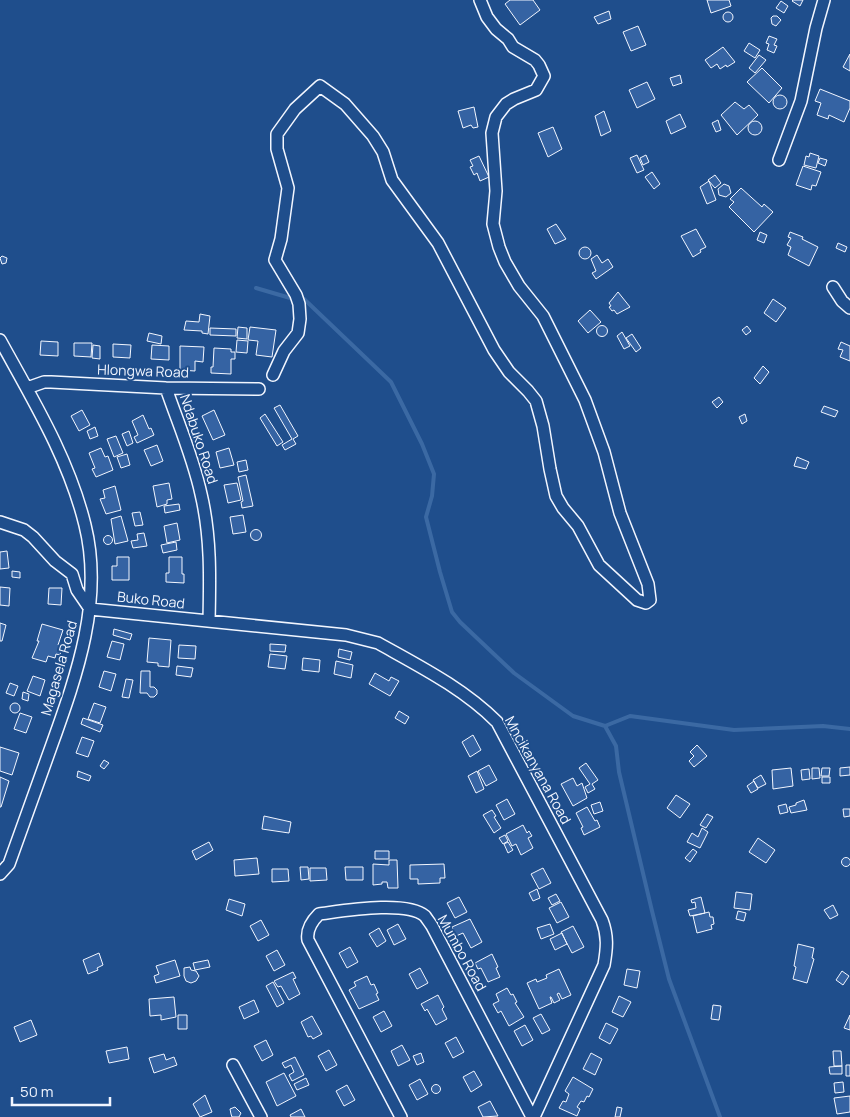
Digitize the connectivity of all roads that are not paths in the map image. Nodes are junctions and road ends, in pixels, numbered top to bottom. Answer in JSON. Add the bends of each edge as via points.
{"nodes":[{"id":1,"x":480,"y":0,"type":"edge"},
{"id":2,"x":824,"y":0,"type":"edge"},
{"id":3,"x":779,"y":160,"type":"dead end"},
{"id":4,"x":833,"y":287,"type":"dead end"},
{"id":5,"x":850,"y":308,"type":"edge"},
{"id":6,"x":0,"y":340,"type":"edge"},
{"id":7,"x":272,"y":375,"type":"dead end"},
{"id":8,"x":26,"y":388,"type":"junction"},
{"id":9,"x":166,"y":388,"type":"junction"},
{"id":10,"x":259,"y":389,"type":"dead end"},
{"id":11,"x":0,"y":522,"type":"edge"},
{"id":12,"x":90,"y":609,"type":"junction"},
{"id":13,"x":209,"y":620,"type":"junction"},
{"id":14,"x":0,"y":874,"type":"edge"},
{"id":15,"x":233,"y":1065,"type":"dead end"},
{"id":16,"x":261,"y":1117,"type":"edge"},
{"id":17,"x":401,"y":1117,"type":"edge"},
{"id":18,"x":533,"y":1117,"type":"edge"}],
"edges":[{"from":1,"to":7,"type":"street","via":[[496,29],[513,47],[535,60],[544,76],[536,90],[506,104],[493,125],[496,191],[493,219],[499,247],[519,286],[543,316],[586,400],[620,514],[648,584],[650,600],[646,603],[637,600],[599,565],[578,526],[556,496],[536,401],[494,350],[438,243],[392,180],[373,136],[345,104],[320,86],[295,109],[277,134],[277,149],[288,188],[275,260],[298,301],[300,319],[298,333]]},
{"from":2,"to":3,"type":"street","via":[[801,101]]},
{"from":4,"to":5,"type":"street"},
{"from":6,"to":8,"type":"street","name":"Magasela Road"},
{"from":8,"to":9,"type":"street","name":"Hlongwa Road","via":[[44,382]]},
{"from":8,"to":12,"type":"street","name":"Magasela Road","via":[[57,448],[82,511],[89,544]]},
{"from":9,"to":10,"type":"street","name":"Hlongwa Road"},
{"from":9,"to":13,"type":"street","name":"Ndabuko Road","via":[[202,495],[209,547]]},
{"from":11,"to":12,"type":"street","via":[[34,537],[55,561],[72,574],[77,590]]},
{"from":12,"to":13,"type":"street","name":"Buko Road"},
{"from":12,"to":14,"type":"street","name":"Magasela Road","via":[[72,687],[9,864]]},
{"from":13,"to":18,"type":"street","name":"Mncikanyana Road","via":[[346,635],[378,643],[460,691],[497,722],[606,931],[604,965]]},
{"from":15,"to":16,"type":"street"},
{"from":17,"to":18,"type":"street","name":"Mumbo Road","via":[[308,940],[311,921],[319,914],[388,907],[424,916]]}]}
